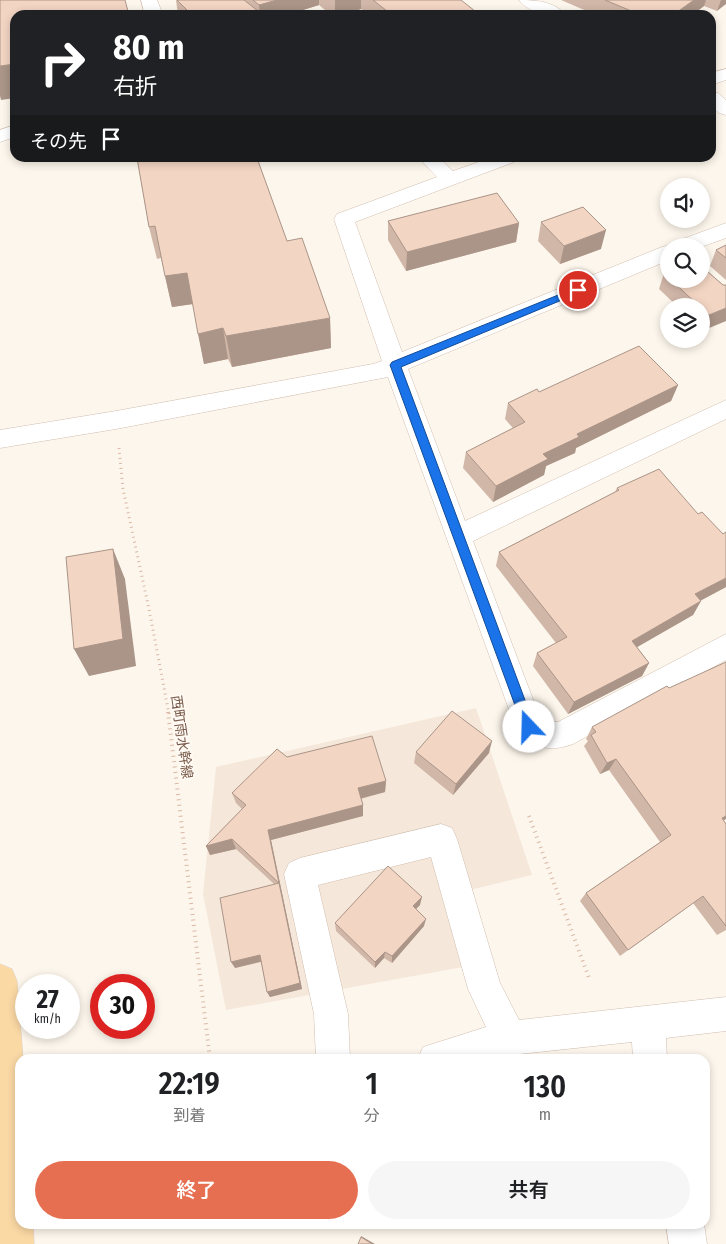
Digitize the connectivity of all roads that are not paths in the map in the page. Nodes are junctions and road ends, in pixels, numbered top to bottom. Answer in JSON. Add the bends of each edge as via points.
{"nodes":[{"id":1,"x":526,"y":0,"type":"edge"},
{"id":2,"x":546,"y":10,"type":"edge"},
{"id":3,"x":716,"y":101,"type":"edge"},
{"id":4,"x":726,"y":109,"type":"edge"},
{"id":5,"x":432,"y":162,"type":"edge"},
{"id":6,"x":495,"y":162,"type":"edge"},
{"id":7,"x":449,"y":178,"type":"junction"},
{"id":8,"x":726,"y":230,"type":"edge"},
{"id":9,"x":705,"y":238,"type":"edge"},
{"id":10,"x":660,"y":256,"type":"edge"},
{"id":11,"x":395,"y":365,"type":"junction"},
{"id":12,"x":726,"y":409,"type":"edge"},
{"id":13,"x":0,"y":439,"type":"edge"},
{"id":14,"x":458,"y":536,"type":"junction"},
{"id":15,"x":726,"y":646,"type":"edge"},
{"id":16,"x":0,"y":981,"type":"edge"},
{"id":17,"x":726,"y":1014,"type":"edge"},
{"id":18,"x":648,"y":1023,"type":"junction"},
{"id":19,"x":510,"y":1038,"type":"junction"},
{"id":20,"x":333,"y":1054,"type":"edge"},
{"id":21,"x":453,"y":1054,"type":"edge"},
{"id":22,"x":650,"y":1054,"type":"edge"},
{"id":23,"x":10,"y":1113,"type":"edge"},
{"id":24,"x":686,"y":1229,"type":"edge"},
{"id":25,"x":15,"y":1244,"type":"edge"},
{"id":26,"x":688,"y":1244,"type":"edge"}],
"edges":[{"from":1,"to":2,"type":"street"},
{"from":3,"to":4,"type":"street"},
{"from":5,"to":7,"type":"street"},
{"from":6,"to":7,"type":"street"},
{"from":7,"to":11,"type":"street","via":[[344,219]]},
{"from":8,"to":9,"type":"street"},
{"from":10,"to":11,"type":"street"},
{"from":11,"to":13,"type":"street","via":[[377,372]]},
{"from":11,"to":14,"type":"street"},
{"from":12,"to":14,"type":"street"},
{"from":14,"to":15,"type":"street","via":[[529,727],[542,734],[554,737],[564,734]]},
{"from":16,"to":23,"type":"main road"},
{"from":17,"to":18,"type":"street"},
{"from":18,"to":19,"type":"street"},
{"from":18,"to":22,"type":"street"},
{"from":19,"to":20,"type":"street","via":[[485,990],[441,839],[300,874],[330,1014]]},
{"from":19,"to":21,"type":"street"},
{"from":23,"to":25,"type":"main road"},
{"from":24,"to":26,"type":"street"}]}
